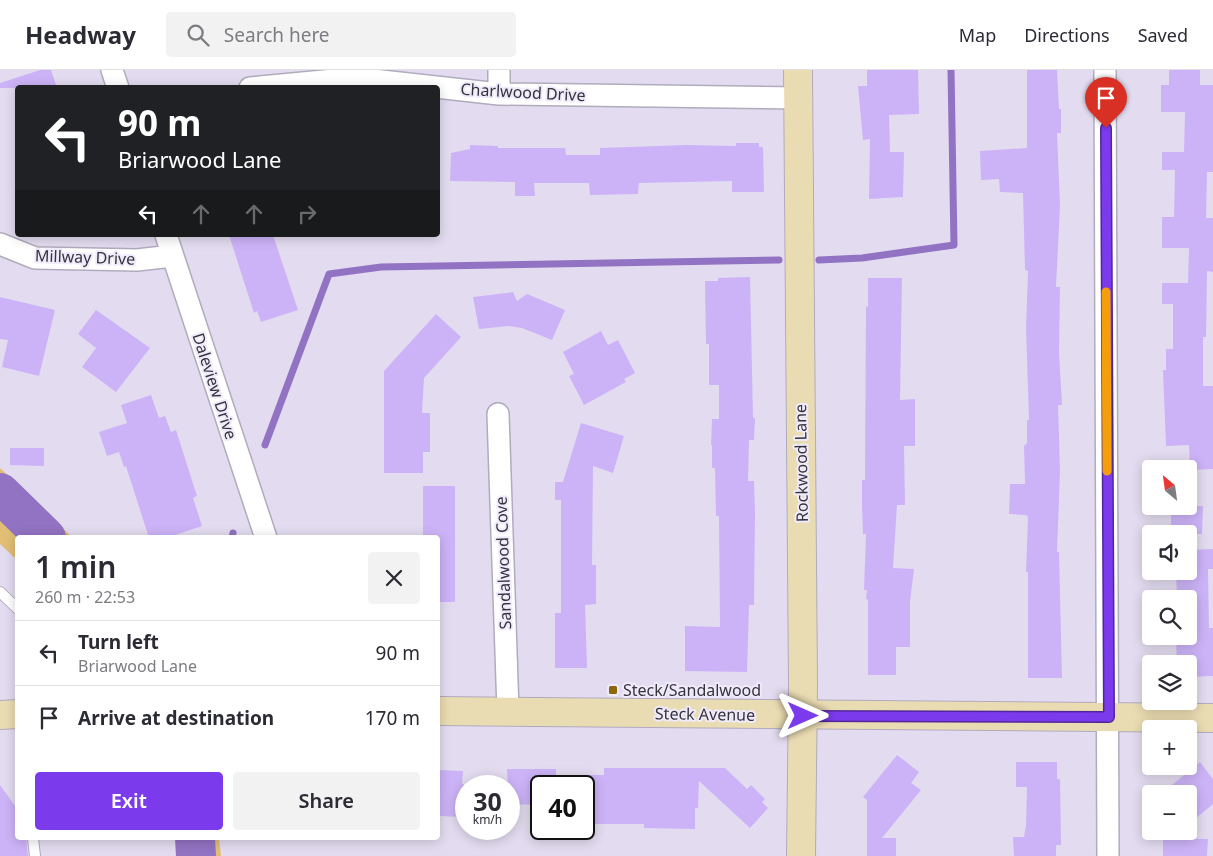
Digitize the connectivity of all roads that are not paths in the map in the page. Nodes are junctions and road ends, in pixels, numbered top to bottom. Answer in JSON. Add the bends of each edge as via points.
{"nodes":[{"id":1,"x":112,"y":70,"type":"edge"},
{"id":2,"x":499,"y":70,"type":"edge"},
{"id":3,"x":798,"y":70,"type":"edge"},
{"id":4,"x":1105,"y":70,"type":"edge"},
{"id":5,"x":117,"y":85,"type":"edge"},
{"id":6,"x":282,"y":85,"type":"edge"},
{"id":7,"x":419,"y":85,"type":"edge"},
{"id":8,"x":440,"y":87,"type":"edge"},
{"id":9,"x":499,"y":94,"type":"junction"},
{"id":10,"x":797,"y":98,"type":"junction"},
{"id":11,"x":167,"y":237,"type":"edge"},
{"id":12,"x":0,"y":244,"type":"edge"},
{"id":13,"x":172,"y":256,"type":"junction"},
{"id":14,"x":498,"y":414,"type":"dead end"},
{"id":15,"x":265,"y":535,"type":"edge"},
{"id":16,"x":0,"y":592,"type":"edge"},
{"id":17,"x":15,"y":606,"type":"edge"},
{"id":18,"x":440,"y":711,"type":"edge"},
{"id":19,"x":508,"y":711,"type":"junction"},
{"id":20,"x":0,"y":715,"type":"edge"},
{"id":21,"x":15,"y":715,"type":"edge"},
{"id":22,"x":803,"y":716,"type":"junction"},
{"id":23,"x":1109,"y":717,"type":"junction"},
{"id":24,"x":1213,"y":718,"type":"edge"},
{"id":25,"x":33,"y":840,"type":"edge"},
{"id":26,"x":36,"y":856,"type":"edge"},
{"id":27,"x":801,"y":856,"type":"edge"},
{"id":28,"x":1108,"y":856,"type":"edge"}],
"edges":[{"from":1,"to":5,"type":"street"},
{"from":2,"to":9,"type":"street"},
{"from":3,"to":10,"type":"street","name":"Rockwood Lane"},
{"from":4,"to":23,"type":"street"},
{"from":6,"to":7,"type":"street","name":"Charlwood Drive","via":[[356,78]]},
{"from":8,"to":9,"type":"street","name":"Charlwood Drive"},
{"from":9,"to":10,"type":"street","name":"Charlwood Drive"},
{"from":10,"to":22,"type":"street","name":"Rockwood Lane"},
{"from":11,"to":13,"type":"street","name":"Daleview Drive"},
{"from":12,"to":13,"type":"street","name":"Millway Drive","via":[[35,258],[137,260]]},
{"from":13,"to":15,"type":"street","name":"Daleview Drive"},
{"from":14,"to":19,"type":"street","name":"Sandalwood Cove"},
{"from":16,"to":17,"type":"lane"},
{"from":18,"to":19,"type":"street","name":"Steck Avenue"},
{"from":19,"to":22,"type":"street","name":"Steck Avenue"},
{"from":20,"to":21,"type":"street"},
{"from":22,"to":23,"type":"street","name":"Steck Avenue"},
{"from":22,"to":27,"type":"street","name":"Rockwood Lane"},
{"from":23,"to":24,"type":"street","name":"Steck Avenue"},
{"from":23,"to":28,"type":"street"},
{"from":25,"to":26,"type":"lane"}]}
